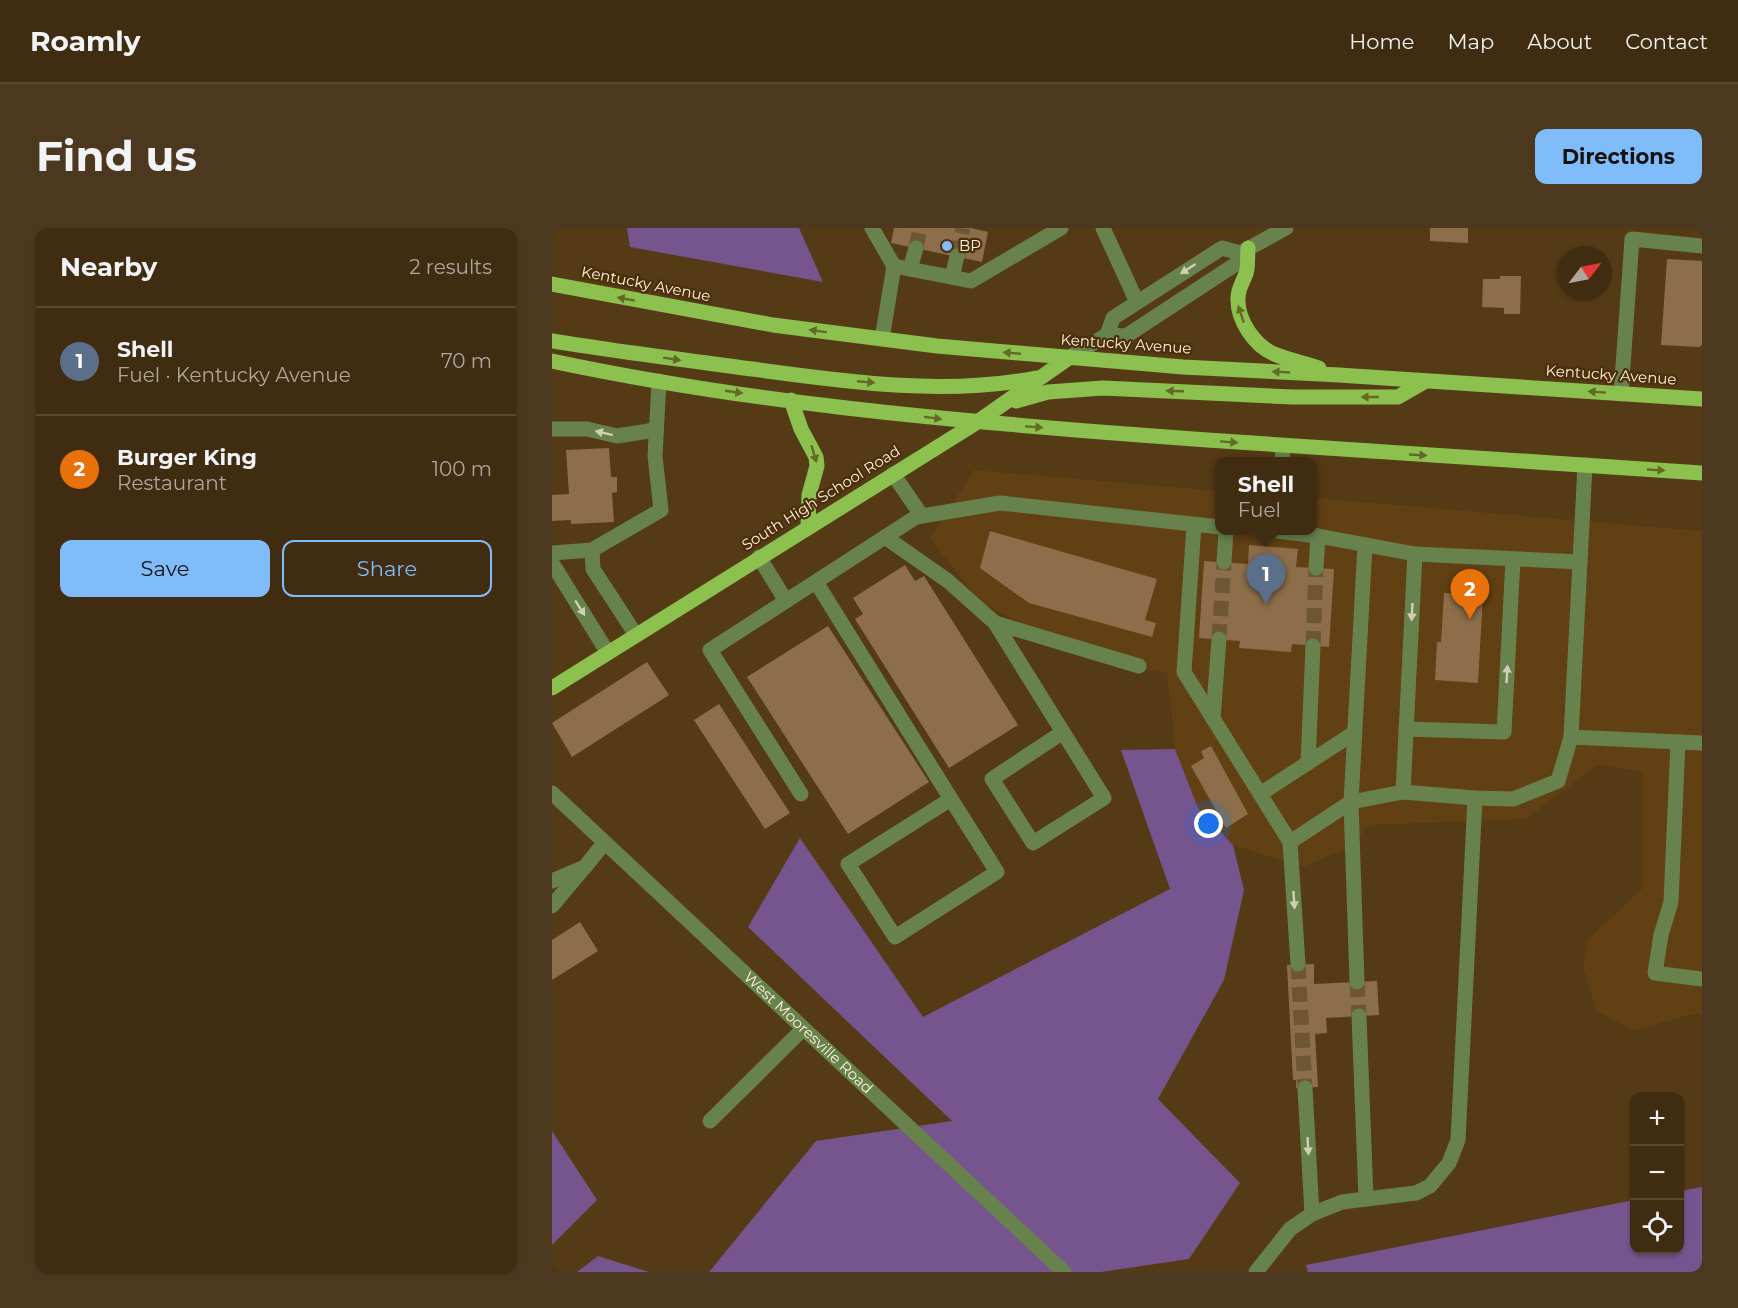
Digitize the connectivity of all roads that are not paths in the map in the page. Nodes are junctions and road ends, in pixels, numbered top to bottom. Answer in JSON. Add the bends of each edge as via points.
{"nodes":[{"id":1,"x":872,"y":228,"type":"edge"},
{"id":2,"x":1061,"y":228,"type":"edge"},
{"id":3,"x":1103,"y":228,"type":"edge"},
{"id":4,"x":1286,"y":228,"type":"edge"},
{"id":5,"x":1702,"y":246,"type":"edge"},
{"id":6,"x":916,"y":248,"type":"tunnel mouth"},
{"id":7,"x":1244,"y":251,"type":"junction"},
{"id":8,"x":957,"y":256,"type":"tunnel mouth"},
{"id":9,"x":894,"y":266,"type":"junction"},
{"id":10,"x":910,"y":269,"type":"junction"},
{"id":11,"x":952,"y":277,"type":"junction"},
{"id":12,"x":552,"y":284,"type":"edge"},
{"id":13,"x":1137,"y":302,"type":"junction"},
{"id":14,"x":1107,"y":335,"type":"junction"},
{"id":15,"x":882,"y":339,"type":"junction"},
{"id":16,"x":552,"y":341,"type":"edge"},
{"id":17,"x":1070,"y":357,"type":"junction"},
{"id":18,"x":552,"y":361,"type":"edge"},
{"id":19,"x":1339,"y":375,"type":"junction"},
{"id":20,"x":1042,"y":377,"type":"junction"},
{"id":21,"x":659,"y":381,"type":"junction"},
{"id":22,"x":1424,"y":382,"type":"junction"},
{"id":23,"x":1621,"y":394,"type":"junction"},
{"id":24,"x":1702,"y":399,"type":"edge"},
{"id":25,"x":791,"y":400,"type":"junction"},
{"id":26,"x":999,"y":407,"type":"junction"},
{"id":27,"x":976,"y":423,"type":"junction"},
{"id":28,"x":552,"y":429,"type":"edge"},
{"id":29,"x":655,"y":430,"type":"junction"},
{"id":30,"x":1282,"y":454,"type":"edge"},
{"id":31,"x":1585,"y":465,"type":"junction"},
{"id":32,"x":1702,"y":473,"type":"edge"},
{"id":33,"x":894,"y":474,"type":"junction"},
{"id":34,"x":922,"y":516,"type":"junction"},
{"id":35,"x":1194,"y":525,"type":"junction"},
{"id":36,"x":808,"y":526,"type":"junction"},
{"id":37,"x":1215,"y":527,"type":"edge"},
{"id":38,"x":1226,"y":535,"type":"edge"},
{"id":39,"x":1309,"y":535,"type":"edge"},
{"id":40,"x":1318,"y":536,"type":"junction"},
{"id":41,"x":885,"y":537,"type":"junction"},
{"id":42,"x":1365,"y":545,"type":"junction"},
{"id":43,"x":592,"y":550,"type":"junction"},
{"id":44,"x":552,"y":553,"type":"edge"},
{"id":45,"x":1415,"y":554,"type":"junction"},
{"id":46,"x":759,"y":557,"type":"junction"},
{"id":47,"x":1513,"y":559,"type":"junction"},
{"id":48,"x":1224,"y":562,"type":"tunnel mouth"},
{"id":49,"x":1580,"y":562,"type":"junction"},
{"id":50,"x":552,"y":563,"type":"edge"},
{"id":51,"x":1316,"y":568,"type":"tunnel mouth"},
{"id":52,"x":816,"y":582,"type":"junction"},
{"id":53,"x":786,"y":601,"type":"junction"},
{"id":54,"x":995,"y":623,"type":"junction"},
{"id":55,"x":636,"y":635,"type":"junction"},
{"id":56,"x":1219,"y":639,"type":"tunnel mouth"},
{"id":57,"x":1313,"y":646,"type":"tunnel mouth"},
{"id":58,"x":608,"y":652,"type":"junction"},
{"id":59,"x":1139,"y":666,"type":"dead end"},
{"id":60,"x":552,"y":688,"type":"edge"},
{"id":61,"x":1213,"y":719,"type":"junction"},
{"id":62,"x":1406,"y":729,"type":"junction"},
{"id":63,"x":1063,"y":732,"type":"junction"},
{"id":64,"x":1354,"y":733,"type":"junction"},
{"id":65,"x":1571,"y":737,"type":"junction"},
{"id":66,"x":1678,"y":742,"type":"junction"},
{"id":67,"x":1702,"y":743,"type":"edge"},
{"id":68,"x":1308,"y":763,"type":"junction"},
{"id":69,"x":1404,"y":792,"type":"junction"},
{"id":70,"x":552,"y":793,"type":"edge"},
{"id":71,"x":801,"y":794,"type":"dead end"},
{"id":72,"x":1260,"y":794,"type":"junction"},
{"id":73,"x":1475,"y":798,"type":"junction"},
{"id":74,"x":951,"y":799,"type":"junction"},
{"id":75,"x":1351,"y":802,"type":"junction"},
{"id":76,"x":1290,"y":842,"type":"junction"},
{"id":77,"x":604,"y":843,"type":"junction"},
{"id":78,"x":585,"y":867,"type":"junction"},
{"id":79,"x":552,"y":881,"type":"edge"},
{"id":80,"x":552,"y":906,"type":"edge"},
{"id":81,"x":1298,"y":964,"type":"tunnel mouth"},
{"id":82,"x":1702,"y":979,"type":"edge"},
{"id":83,"x":1357,"y":982,"type":"tunnel mouth"},
{"id":84,"x":1359,"y":1016,"type":"tunnel mouth"},
{"id":85,"x":803,"y":1029,"type":"junction"},
{"id":86,"x":1305,"y":1088,"type":"tunnel mouth"},
{"id":87,"x":710,"y":1121,"type":"dead end"},
{"id":88,"x":1366,"y":1198,"type":"junction"},
{"id":89,"x":1312,"y":1214,"type":"junction"},
{"id":90,"x":1064,"y":1272,"type":"edge"},
{"id":91,"x":1256,"y":1272,"type":"edge"}],
"edges":[{"from":1,"to":9,"type":"street"},
{"from":2,"to":11,"type":"street","via":[[971,281]]},
{"from":3,"to":13,"type":"street"},
{"from":4,"to":7,"type":"street","name":"South High School Road"},
{"from":5,"to":23,"type":"street","via":[[1632,239]]},
{"from":6,"to":10,"type":"street"},
{"from":7,"to":13,"type":"street","name":"South High School Road","one_way":true,"via":[[1222,248]]},
{"from":7,"to":14,"type":"street","name":"South High School Road","via":[[1236,264],[1126,336]]},
{"from":19,"to":7,"type":"main road","one_way":true,"via":[[1274,354],[1254,338],[1241,317],[1238,300],[1246,275]]},
{"from":8,"to":11,"type":"street"},
{"from":9,"to":10,"type":"street"},
{"from":9,"to":15,"type":"street"},
{"from":10,"to":11,"type":"street"},
{"from":15,"to":12,"type":"main road","name":"Kentucky Avenue","one_way":true,"via":[[762,323]]},
{"from":13,"to":14,"type":"street","name":"South High School Road","via":[[1113,318]]},
{"from":14,"to":17,"type":"street","name":"South High School Road"},
{"from":17,"to":15,"type":"main road","name":"Kentucky Avenue","one_way":true},
{"from":16,"to":20,"type":"main road","one_way":true,"via":[[784,374],[915,386],[988,385]]},
{"from":19,"to":17,"type":"main road","name":"Kentucky Avenue","one_way":true},
{"from":17,"to":20,"type":"main road","name":"South High School Road"},
{"from":18,"to":21,"type":"main road"},
{"from":19,"to":22,"type":"main road","name":"Kentucky Avenue"},
{"from":20,"to":26,"type":"main road","name":"South High School Road"},
{"from":21,"to":25,"type":"main road","one_way":true},
{"from":21,"to":29,"type":"street"},
{"from":23,"to":22,"type":"main road","name":"Kentucky Avenue","one_way":true},
{"from":22,"to":26,"type":"main road","one_way":true,"via":[[1398,397],[1293,397],[1102,388],[1048,392]]},
{"from":23,"to":24,"type":"main road","name":"Kentucky Avenue"},
{"from":25,"to":27,"type":"main road","one_way":true},
{"from":25,"to":36,"type":"main road","one_way":true,"via":[[816,457]]},
{"from":26,"to":27,"type":"main road","name":"South High School Road"},
{"from":27,"to":30,"type":"main road","one_way":true},
{"from":27,"to":33,"type":"main road","name":"South High School Road"},
{"from":29,"to":28,"type":"street","one_way":true,"via":[[617,436],[586,429]]},
{"from":29,"to":43,"type":"street","via":[[661,510]]},
{"from":30,"to":31,"type":"main road","one_way":true},
{"from":31,"to":32,"type":"main road","one_way":true},
{"from":31,"to":49,"type":"street"},
{"from":33,"to":34,"type":"street"},
{"from":33,"to":36,"type":"main road","name":"South High School Road"},
{"from":34,"to":35,"type":"street","via":[[1000,503]]},
{"from":34,"to":41,"type":"street"},
{"from":35,"to":37,"type":"street"},
{"from":35,"to":61,"type":"street","via":[[1184,672]]},
{"from":36,"to":46,"type":"main road","name":"South High School Road"},
{"from":38,"to":48,"type":"street"},
{"from":39,"to":40,"type":"street"},
{"from":40,"to":42,"type":"street"},
{"from":40,"to":51,"type":"street"},
{"from":41,"to":52,"type":"street"},
{"from":41,"to":54,"type":"street","via":[[948,581]]},
{"from":42,"to":45,"type":"street"},
{"from":42,"to":64,"type":"street"},
{"from":43,"to":44,"type":"street"},
{"from":43,"to":55,"type":"street","via":[[593,569]]},
{"from":45,"to":47,"type":"street"},
{"from":45,"to":62,"type":"street","one_way":true},
{"from":46,"to":53,"type":"street"},
{"from":46,"to":55,"type":"main road","name":"South High School Road"},
{"from":47,"to":49,"type":"street"},
{"from":62,"to":47,"type":"street","one_way":true,"via":[[1503,732]]},
{"from":49,"to":65,"type":"street"},
{"from":50,"to":58,"type":"street","one_way":true},
{"from":52,"to":53,"type":"street"},
{"from":52,"to":74,"type":"street"},
{"from":53,"to":71,"type":"street","via":[[710,650]]},
{"from":54,"to":59,"type":"street"},
{"from":54,"to":63,"type":"street"},
{"from":55,"to":58,"type":"main road","name":"South High School Road"},
{"from":56,"to":61,"type":"street"},
{"from":57,"to":68,"type":"street"},
{"from":58,"to":60,"type":"main road","name":"South High School Road"},
{"from":61,"to":72,"type":"street"},
{"from":62,"to":69,"type":"street"},
{"from":63,"to":63,"type":"street","via":[[1104,798],[1033,843],[992,779]]},
{"from":64,"to":68,"type":"street"},
{"from":64,"to":75,"type":"street"},
{"from":65,"to":66,"type":"street"},
{"from":65,"to":73,"type":"street","via":[[1558,781],[1513,799]]},
{"from":66,"to":67,"type":"street"},
{"from":66,"to":82,"type":"street","via":[[1671,902],[1660,935],[1655,973]]},
{"from":68,"to":72,"type":"street"},
{"from":69,"to":73,"type":"street"},
{"from":69,"to":75,"type":"street"},
{"from":70,"to":77,"type":"street","name":"West Mooresville Road"},
{"from":72,"to":76,"type":"street"},
{"from":73,"to":88,"type":"street","via":[[1458,1140],[1449,1163],[1430,1186],[1416,1193]]},
{"from":74,"to":74,"type":"street","via":[[848,864],[895,937],[997,872]]},
{"from":75,"to":76,"type":"street"},
{"from":75,"to":83,"type":"street"},
{"from":76,"to":81,"type":"street","one_way":true},
{"from":77,"to":78,"type":"street"},
{"from":77,"to":85,"type":"street","name":"West Mooresville Road"},
{"from":78,"to":79,"type":"street"},
{"from":78,"to":80,"type":"street"},
{"from":84,"to":88,"type":"street"},
{"from":85,"to":87,"type":"street"},
{"from":85,"to":90,"type":"street","name":"West Mooresville Road"},
{"from":86,"to":89,"type":"street","one_way":true},
{"from":88,"to":89,"type":"street"},
{"from":89,"to":91,"type":"street","via":[[1290,1229]]}]}
